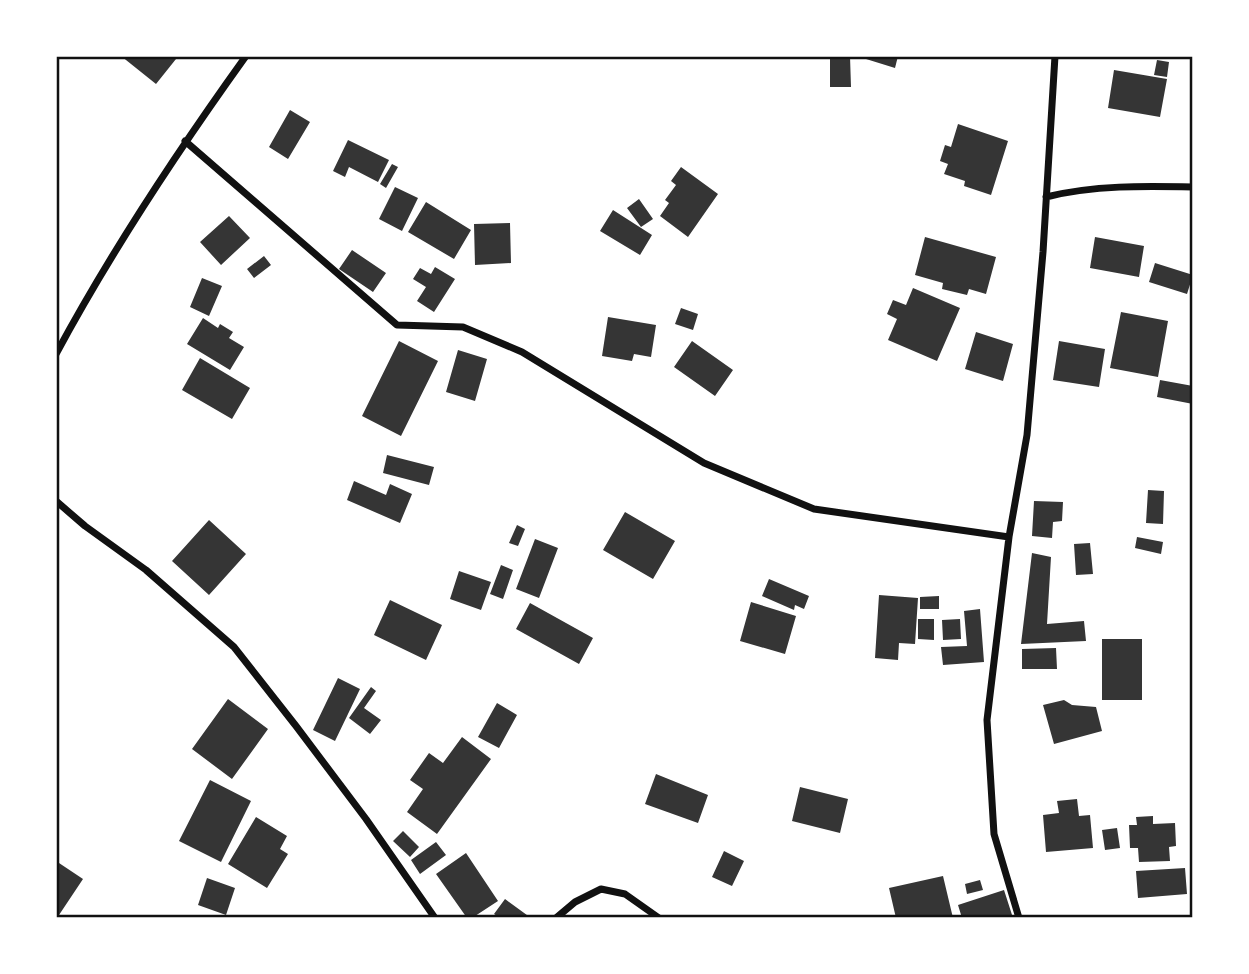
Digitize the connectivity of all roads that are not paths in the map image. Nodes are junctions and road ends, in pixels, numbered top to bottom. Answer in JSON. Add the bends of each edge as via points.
{"nodes":[{"id":1,"x":246,"y":56,"type":"edge"},
{"id":2,"x":1055,"y":56,"type":"edge"},
{"id":3,"x":186,"y":141,"type":"junction"},
{"id":4,"x":1193,"y":187,"type":"edge"},
{"id":5,"x":1046,"y":197,"type":"junction"},
{"id":6,"x":56,"y":354,"type":"edge"},
{"id":7,"x":56,"y":501,"type":"edge"},
{"id":8,"x":1009,"y":537,"type":"junction"},
{"id":9,"x":435,"y":918,"type":"edge"},
{"id":10,"x":556,"y":918,"type":"edge"},
{"id":11,"x":659,"y":918,"type":"edge"},
{"id":12,"x":1019,"y":918,"type":"edge"}],
"edges":[{"from":1,"to":3,"type":"street"},
{"from":2,"to":5,"type":"street"},
{"from":3,"to":6,"type":"street"},
{"from":3,"to":8,"type":"street","via":[[397,325],[463,327],[522,352],[704,463],[814,509]]},
{"from":4,"to":5,"type":"street","via":[[1137,186]]},
{"from":5,"to":8,"type":"street","via":[[1027,435]]},
{"from":7,"to":9,"type":"street","via":[[146,570],[234,647],[366,819]]},
{"from":8,"to":12,"type":"street","via":[[987,720],[994,834]]},
{"from":10,"to":11,"type":"street","via":[[601,889],[625,894]]}]}
